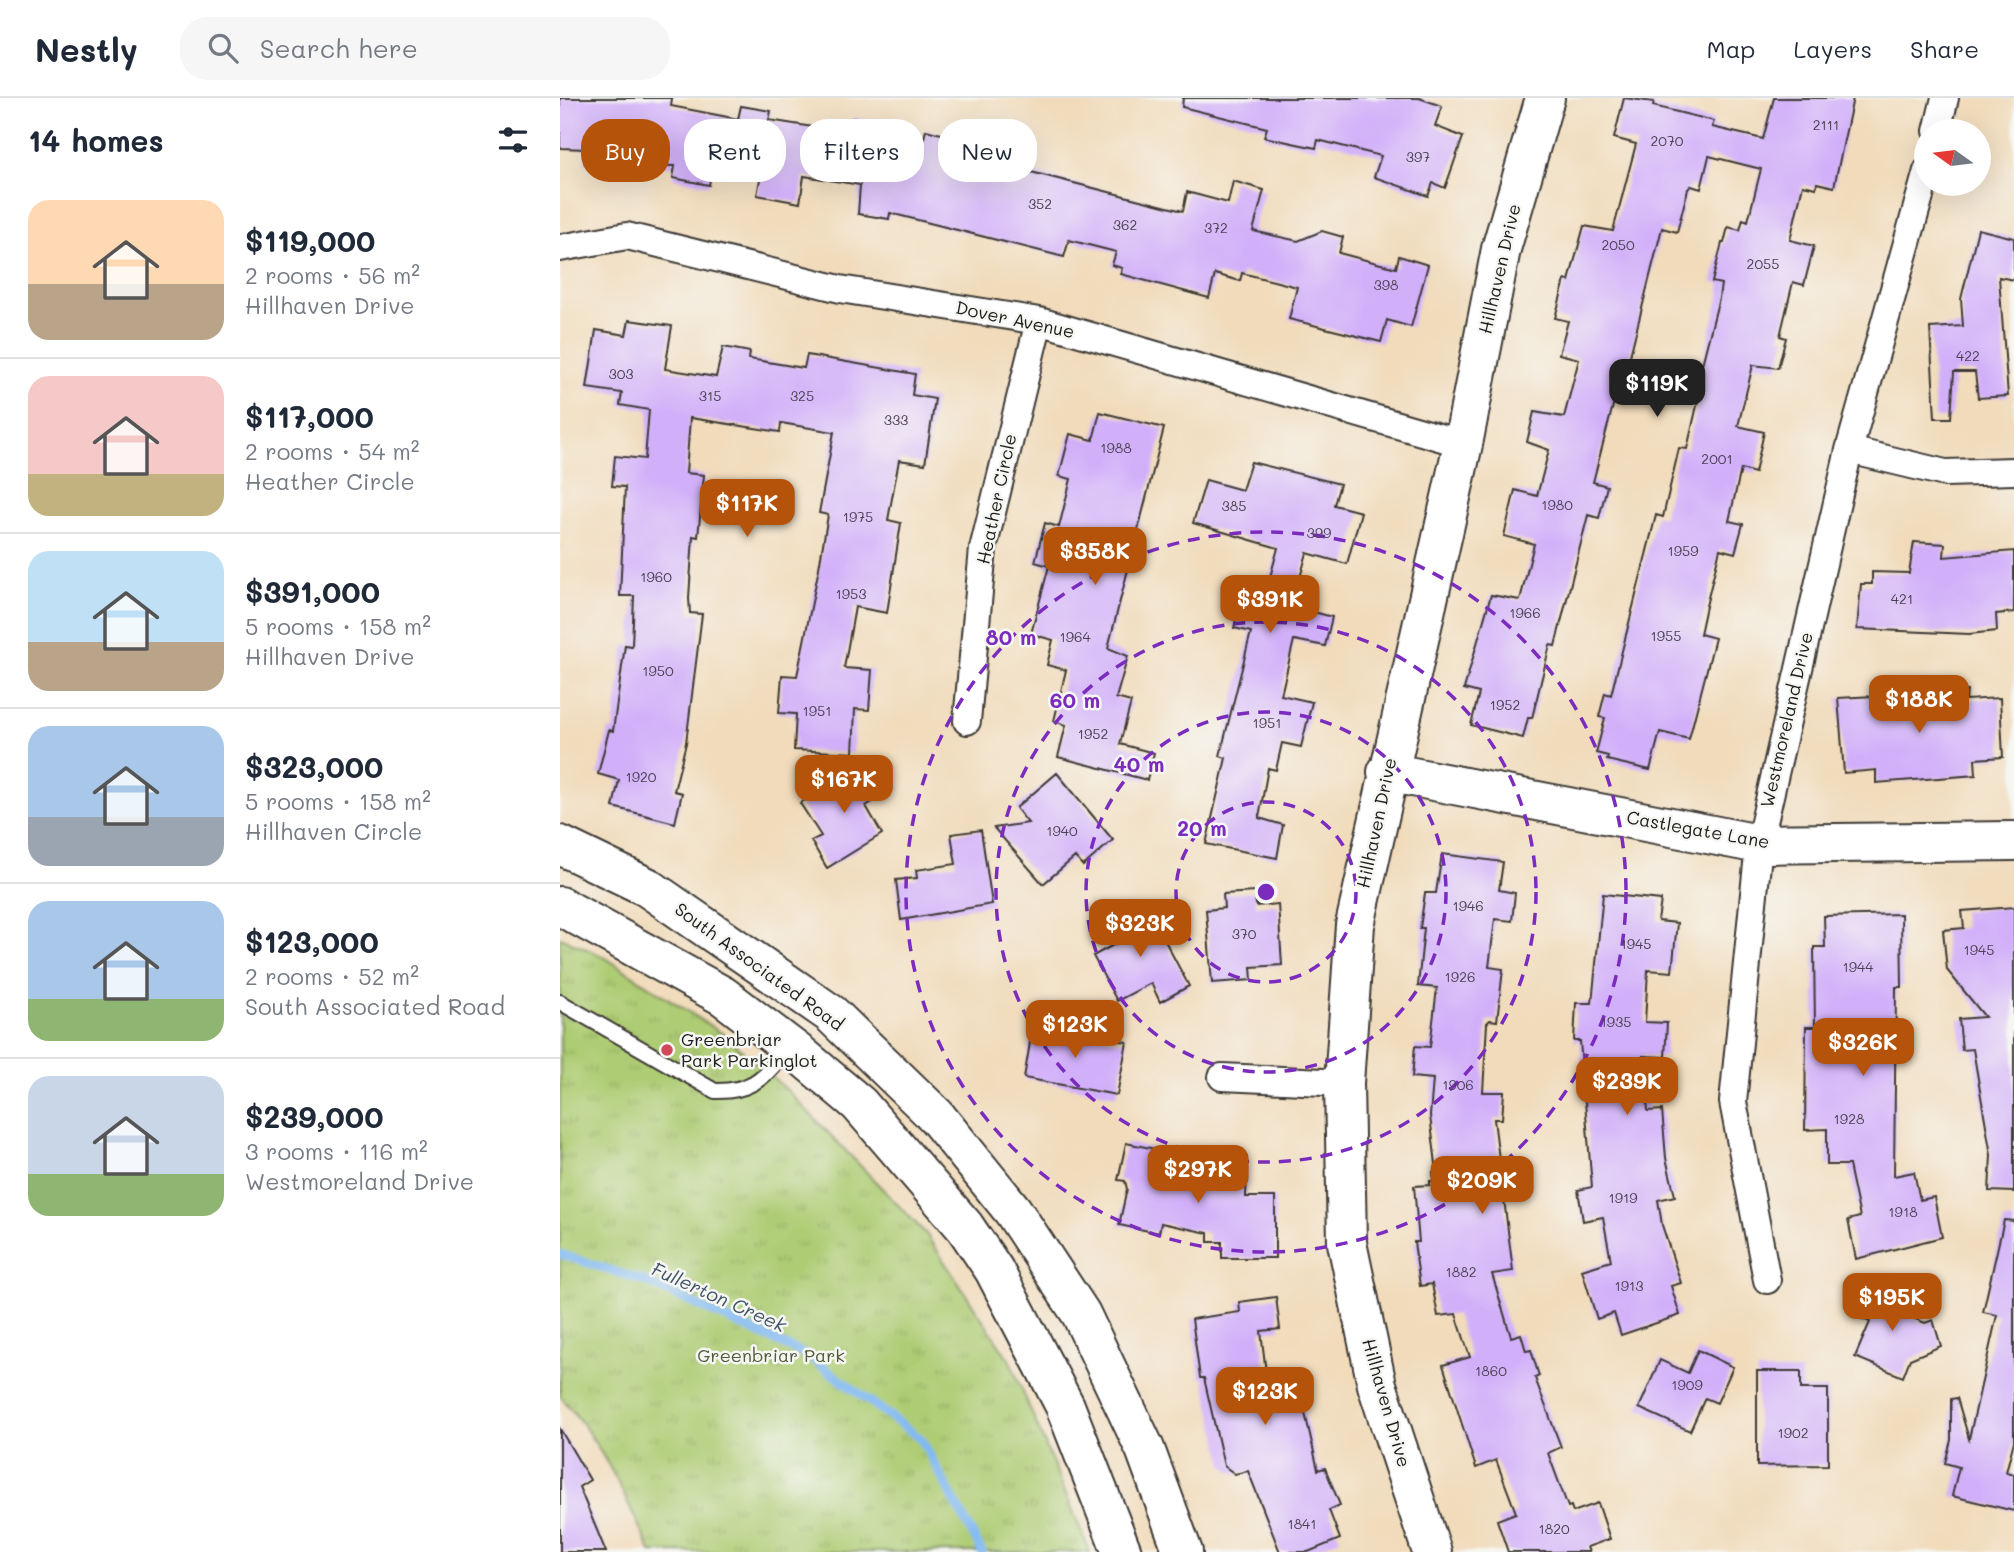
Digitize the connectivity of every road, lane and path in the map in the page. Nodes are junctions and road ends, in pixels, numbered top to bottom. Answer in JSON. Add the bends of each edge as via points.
{"nodes":[{"id":1,"x":1545,"y":98,"type":"edge"},
{"id":2,"x":1945,"y":98,"type":"edge"},
{"id":3,"x":1940,"y":119,"type":"edge"},
{"id":4,"x":1920,"y":196,"type":"edge"},
{"id":5,"x":560,"y":248,"type":"edge"},
{"id":6,"x":1039,"y":321,"type":"junction"},
{"id":7,"x":1463,"y":444,"type":"junction"},
{"id":8,"x":1849,"y":450,"type":"junction"},
{"id":9,"x":2014,"y":471,"type":"edge"},
{"id":10,"x":967,"y":721,"type":"dead end"},
{"id":11,"x":1387,"y":772,"type":"junction"},
{"id":12,"x":2014,"y":841,"type":"edge"},
{"id":13,"x":1759,"y":844,"type":"junction"},
{"id":14,"x":560,"y":845,"type":"edge"},
{"id":15,"x":560,"y":905,"type":"edge"},
{"id":16,"x":560,"y":1002,"type":"edge"},
{"id":17,"x":791,"y":1047,"type":"junction"},
{"id":18,"x":1222,"y":1077,"type":"dead end"},
{"id":19,"x":1343,"y":1083,"type":"junction"},
{"id":20,"x":1768,"y":1280,"type":"dead end"},
{"id":21,"x":1122,"y":1552,"type":"edge"},
{"id":22,"x":1184,"y":1552,"type":"edge"},
{"id":23,"x":1432,"y":1552,"type":"edge"}],
"edges":[{"from":1,"to":7,"type":"street","name":"Hillhaven Drive","via":[[1501,249]]},
{"from":2,"to":3,"type":"street"},
{"from":4,"to":8,"type":"street","name":"Westmoreland Drive"},
{"from":5,"to":6,"type":"street","name":"Dover Avenue","via":[[627,236],[840,289]]},
{"from":6,"to":7,"type":"street","name":"Dover Avenue"},
{"from":6,"to":10,"type":"street","name":"Heather Circle","via":[[983,549]]},
{"from":7,"to":11,"type":"street","name":"Hillhaven Drive"},
{"from":8,"to":9,"type":"street","via":[[1945,473]]},
{"from":8,"to":13,"type":"street","name":"Westmoreland Drive"},
{"from":11,"to":13,"type":"street","name":"Castlegate Lane"},
{"from":11,"to":19,"type":"street","name":"Hillhaven Drive","via":[[1355,925]]},
{"from":12,"to":13,"type":"street","name":"Castlegate Lane"},
{"from":13,"to":20,"type":"street","name":"Westmoreland Drive","via":[[1733,1102]]},
{"from":14,"to":22,"type":"street","name":"South Associated Road","via":[[647,887],[831,1014],[936,1116],[1013,1211],[1081,1314],[1146,1449]]},
{"from":15,"to":17,"type":"street","via":[[723,996]]},
{"from":16,"to":17,"type":"lane","via":[[715,1091],[755,1085]]},
{"from":17,"to":21,"type":"street","via":[[859,1104],[965,1227],[994,1270],[1065,1406]]},
{"from":18,"to":19,"type":"street"},
{"from":19,"to":23,"type":"street","name":"Hillhaven Drive","via":[[1347,1243],[1377,1385]]}]}
